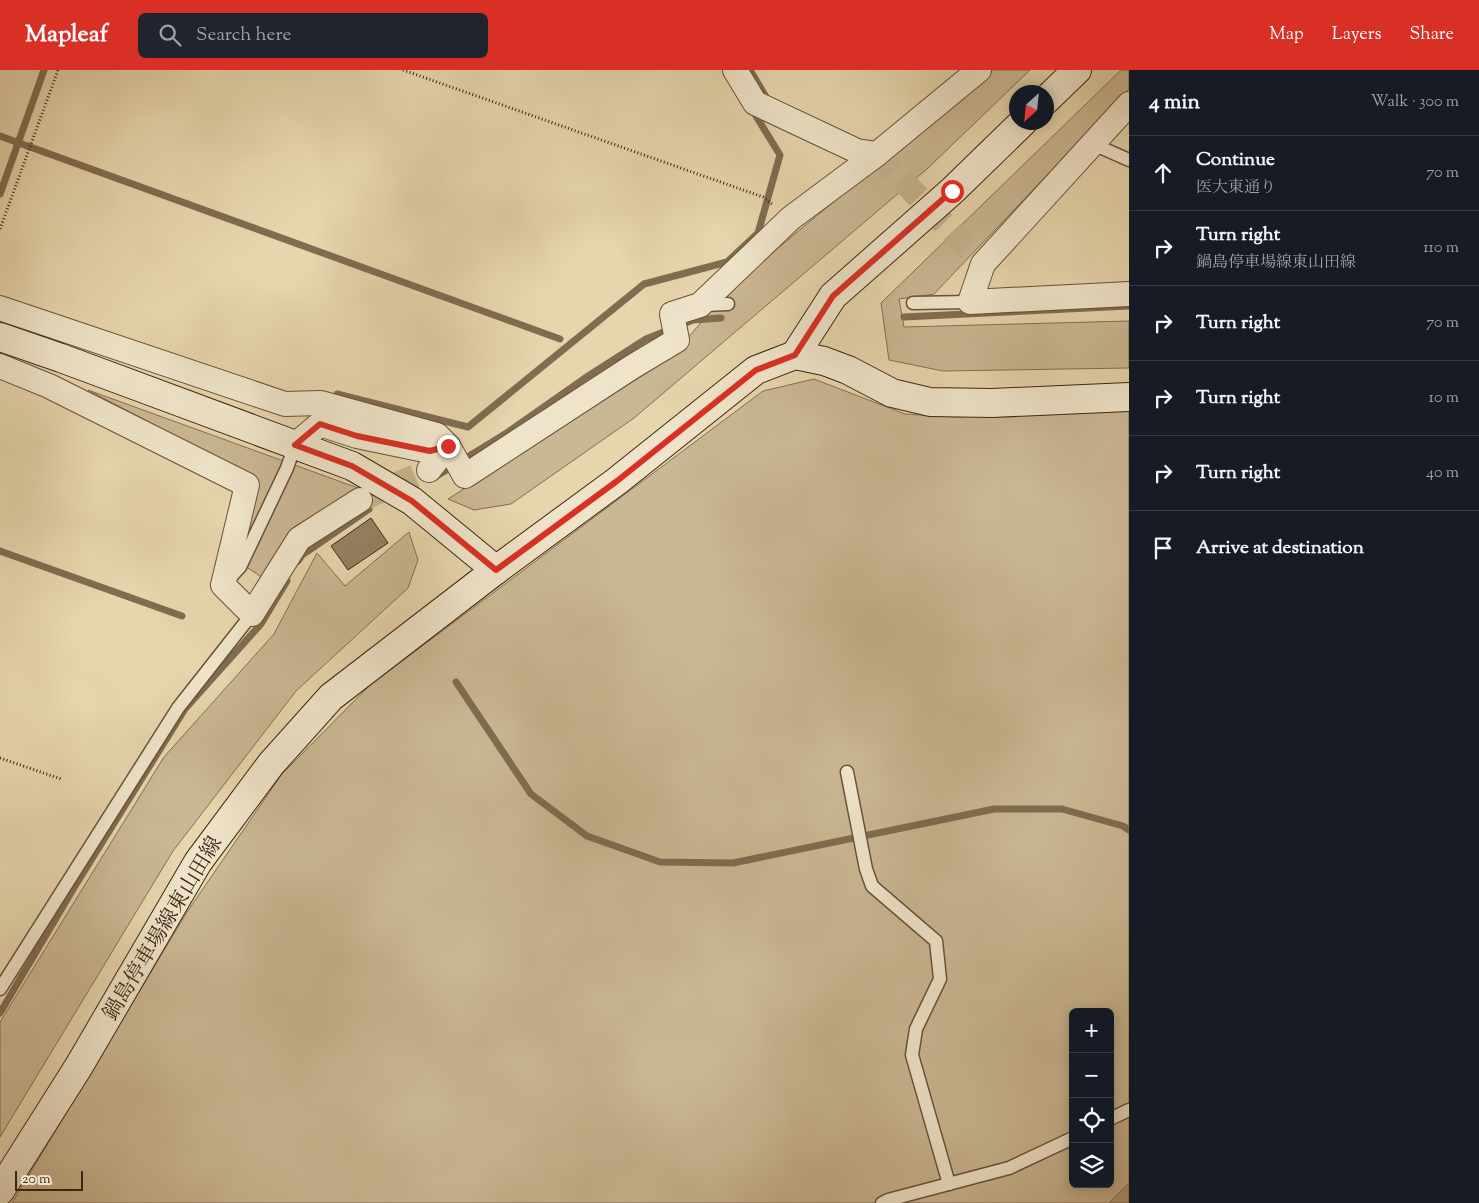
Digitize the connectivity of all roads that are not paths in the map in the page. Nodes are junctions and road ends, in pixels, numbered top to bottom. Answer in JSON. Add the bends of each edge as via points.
{"nodes":[{"id":1,"x":734,"y":70,"type":"edge"},
{"id":2,"x":979,"y":70,"type":"edge"},
{"id":3,"x":1077,"y":70,"type":"edge"},
{"id":4,"x":1054,"y":92,"type":"edge"},
{"id":5,"x":1129,"y":104,"type":"edge"},
{"id":6,"x":1015,"y":130,"type":"edge"},
{"id":7,"x":1093,"y":144,"type":"junction"},
{"id":8,"x":877,"y":154,"type":"junction"},
{"id":9,"x":1129,"y":160,"type":"edge"},
{"id":10,"x":1129,"y":294,"type":"edge"},
{"id":11,"x":970,"y":302,"type":"junction"},
{"id":12,"x":913,"y":303,"type":"dead end"},
{"id":13,"x":728,"y":304,"type":"dead end"},
{"id":14,"x":700,"y":305,"type":"junction"},
{"id":15,"x":0,"y":308,"type":"edge"},
{"id":16,"x":0,"y":337,"type":"edge"},
{"id":17,"x":795,"y":355,"type":"junction"},
{"id":18,"x":0,"y":366,"type":"edge"},
{"id":19,"x":1129,"y":397,"type":"edge"},
{"id":20,"x":295,"y":445,"type":"junction"},
{"id":21,"x":450,"y":450,"type":"junction"},
{"id":22,"x":429,"y":470,"type":"tunnel mouth"},
{"id":23,"x":360,"y":500,"type":"tunnel mouth"},
{"id":24,"x":496,"y":570,"type":"junction"},
{"id":25,"x":223,"y":585,"type":"junction"},
{"id":26,"x":252,"y":614,"type":"junction"},
{"id":27,"x":847,"y":772,"type":"dead end"},
{"id":28,"x":0,"y":989,"type":"edge"},
{"id":29,"x":1069,"y":1140,"type":"edge"},
{"id":30,"x":949,"y":1184,"type":"junction"},
{"id":31,"x":0,"y":1191,"type":"edge"},
{"id":32,"x":882,"y":1203,"type":"edge"}],
"edges":[{"from":1,"to":8,"type":"street","via":[[755,103],[857,151]]},
{"from":2,"to":8,"type":"street"},
{"from":3,"to":4,"type":"main road"},
{"from":5,"to":7,"type":"street"},
{"from":6,"to":17,"type":"main road","via":[[952,191],[833,296]]},
{"from":7,"to":9,"type":"lane"},
{"from":7,"to":11,"type":"street","via":[[983,264]]},
{"from":8,"to":14,"type":"street","via":[[791,218]]},
{"from":10,"to":11,"type":"street"},
{"from":11,"to":12,"type":"lane"},
{"from":13,"to":14,"type":"lane"},
{"from":14,"to":21,"type":"street","via":[[672,314],[677,340],[465,476]]},
{"from":15,"to":21,"type":"street","via":[[285,404],[321,403],[437,435]]},
{"from":16,"to":20,"type":"main road"},
{"from":17,"to":19,"type":"main road","via":[[848,370],[892,393],[930,402],[992,403]]},
{"from":17,"to":24,"type":"main road","name":"鍋島停車場線東山田線","via":[[756,370],[617,481]]},
{"from":18,"to":25,"type":"street","via":[[50,386],[247,485]]},
{"from":20,"to":21,"type":"street","via":[[320,424],[357,436],[430,451]]},
{"from":20,"to":24,"type":"main road","via":[[352,466],[412,501]]},
{"from":20,"to":25,"type":"lane","via":[[288,468],[240,567]]},
{"from":21,"to":22,"type":"street"},
{"from":23,"to":26,"type":"street","via":[[299,539]]},
{"from":24,"to":31,"type":"main road","name":"鍋島停車場線東山田線","via":[[331,697],[271,764],[198,862],[79,1066]]},
{"from":25,"to":26,"type":"street"},
{"from":26,"to":28,"type":"lane","via":[[178,708]]},
{"from":27,"to":30,"type":"lane","via":[[872,886],[936,941],[940,979],[916,1029],[912,1055]]},
{"from":29,"to":30,"type":"lane","via":[[1009,1168]]},
{"from":30,"to":32,"type":"lane"}]}
